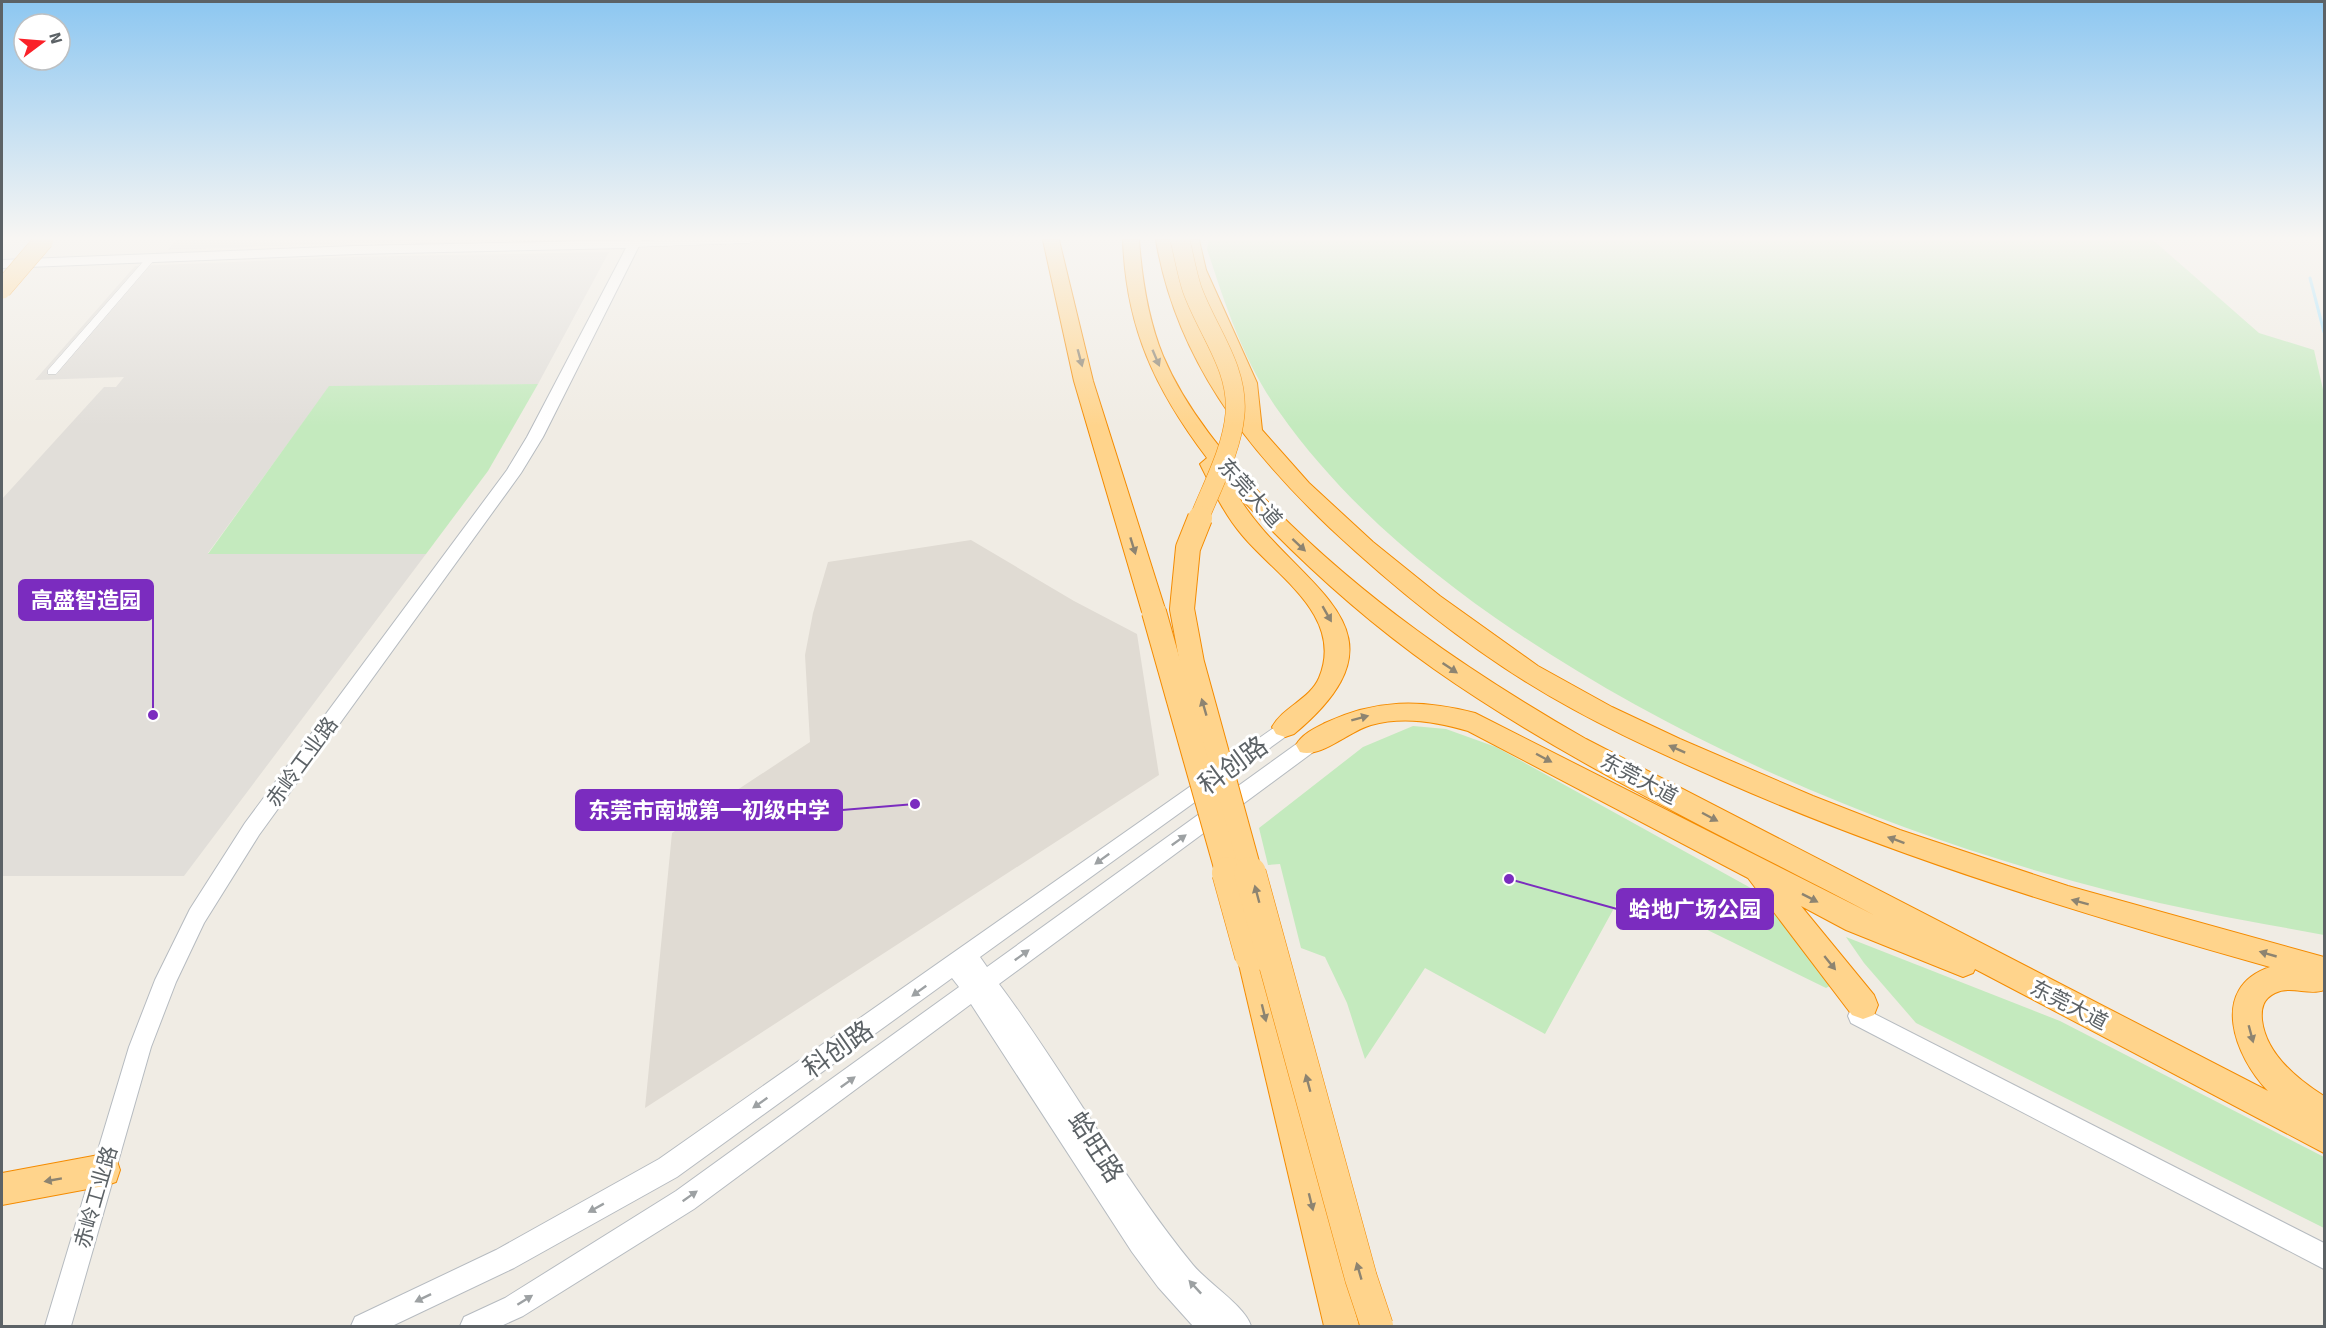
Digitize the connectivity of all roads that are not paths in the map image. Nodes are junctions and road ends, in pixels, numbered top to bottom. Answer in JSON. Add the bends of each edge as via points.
{"nodes":[{"id":1,"x":113,"y":302,"type":"edge"},
{"id":2,"x":605,"y":302,"type":"edge"},
{"id":3,"x":1065,"y":302,"type":"edge"},
{"id":4,"x":1139,"y":302,"type":"edge"},
{"id":5,"x":1180,"y":302,"type":"edge"},
{"id":6,"x":1198,"y":302,"type":"edge"},
{"id":7,"x":1211,"y":302,"type":"edge"},
{"id":8,"x":52,"y":372,"type":"dead end"},
{"id":9,"x":1198,"y":431,"type":"junction"},
{"id":10,"x":1252,"y":432,"type":"junction"},
{"id":11,"x":1285,"y":727,"type":"joint"},
{"id":12,"x":1309,"y":745,"type":"joint"},
{"id":13,"x":1754,"y":868,"type":"junction"},
{"id":14,"x":961,"y":961,"type":"junction"},
{"id":15,"x":2325,"y":970,"type":"edge"},
{"id":16,"x":2008,"y":973,"type":"junction"},
{"id":17,"x":2325,"y":982,"type":"edge"},
{"id":18,"x":981,"y":986,"type":"junction"},
{"id":19,"x":1861,"y":1011,"type":"junction"},
{"id":20,"x":2325,"y":1113,"type":"edge"},
{"id":21,"x":2325,"y":1137,"type":"edge"},
{"id":22,"x":104,"y":1170,"type":"junction"},
{"id":23,"x":2,"y":1189,"type":"edge"},
{"id":24,"x":2325,"y":1244,"type":"edge"},
{"id":25,"x":2325,"y":1256,"type":"edge"},
{"id":26,"x":58,"y":1326,"type":"edge"},
{"id":27,"x":363,"y":1326,"type":"edge"},
{"id":28,"x":473,"y":1326,"type":"edge"},
{"id":29,"x":1211,"y":1326,"type":"edge"},
{"id":30,"x":1238,"y":1326,"type":"edge"},
{"id":31,"x":1342,"y":1326,"type":"edge"},
{"id":32,"x":1377,"y":1326,"type":"edge"}],
"edges":[{"from":1,"to":8,"type":"street"},
{"from":2,"to":22,"type":"street","name":"赤岭工业路","via":[[536,437],[513,473],[208,896],[152,1013]]},
{"from":3,"to":31,"type":"highway","one_way":true,"bridge":true,"via":[[1116,493],[1154,612],[1251,956]]},
{"from":4,"to":9,"type":"highway","name":"东莞大道","one_way":true,"via":[[1145,333],[1175,396]]},
{"from":5,"to":10,"type":"highway","name":"东莞大道","via":[[1189,330],[1221,388]]},
{"from":32,"to":6,"type":"highway","one_way":true,"bridge":true,"via":[[1191,663],[1182,609],[1188,548],[1236,415],[1235,389],[1227,364]]},
{"from":7,"to":10,"type":"highway","via":[[1247,383]]},
{"from":9,"to":11,"type":"highway","one_way":true,"via":[[1206,457],[1249,529],[1314,594],[1336,632],[1337,657],[1331,680],[1315,702]]},
{"from":9,"to":16,"type":"highway","name":"东莞大道","one_way":true,"via":[[1281,529],[1368,607],[1449,668],[1577,746]]},
{"from":15,"to":10,"type":"highway","name":"东莞大道","one_way":true,"via":[[1988,873],[1771,791],[1643,734],[1536,677],[1412,587],[1317,503]]},
{"from":11,"to":14,"type":"street","name":"科创路","one_way":true},
{"from":12,"to":13,"type":"highway","one_way":true,"via":[[1336,726],[1358,718],[1412,710],[1442,713],[1475,723]]},
{"from":18,"to":12,"type":"street","name":"科创路","one_way":true},
{"from":13,"to":16,"type":"highway","one_way":true,"via":[[1856,921],[1917,947],[1964,964]]},
{"from":13,"to":19,"type":"highway","one_way":true},
{"from":14,"to":18,"type":"street","name":"蛤旺路"},
{"from":14,"to":27,"type":"street","name":"科创路","one_way":true,"via":[[668,1168],[505,1259]]},
{"from":16,"to":21,"type":"highway","name":"东莞大道"},
{"from":17,"to":20,"type":"highway","one_way":true,"via":[[2296,975],[2272,977],[2257,986],[2247,1006],[2254,1045],[2264,1062],[2284,1086]]},
{"from":28,"to":18,"type":"street","name":"科创路","one_way":true,"via":[[514,1307],[685,1200]]},
{"from":18,"to":29,"type":"street","name":"蛤旺路","via":[[1149,1256],[1184,1301]]},
{"from":30,"to":18,"type":"street","name":"蛤旺路","one_way":true,"via":[[1196,1289],[1161,1246]]},
{"from":19,"to":24,"type":"street"},
{"from":19,"to":25,"type":"street"},
{"from":22,"to":23,"type":"highway","one_way":true},
{"from":22,"to":26,"type":"street","name":"赤岭工业路"}]}
